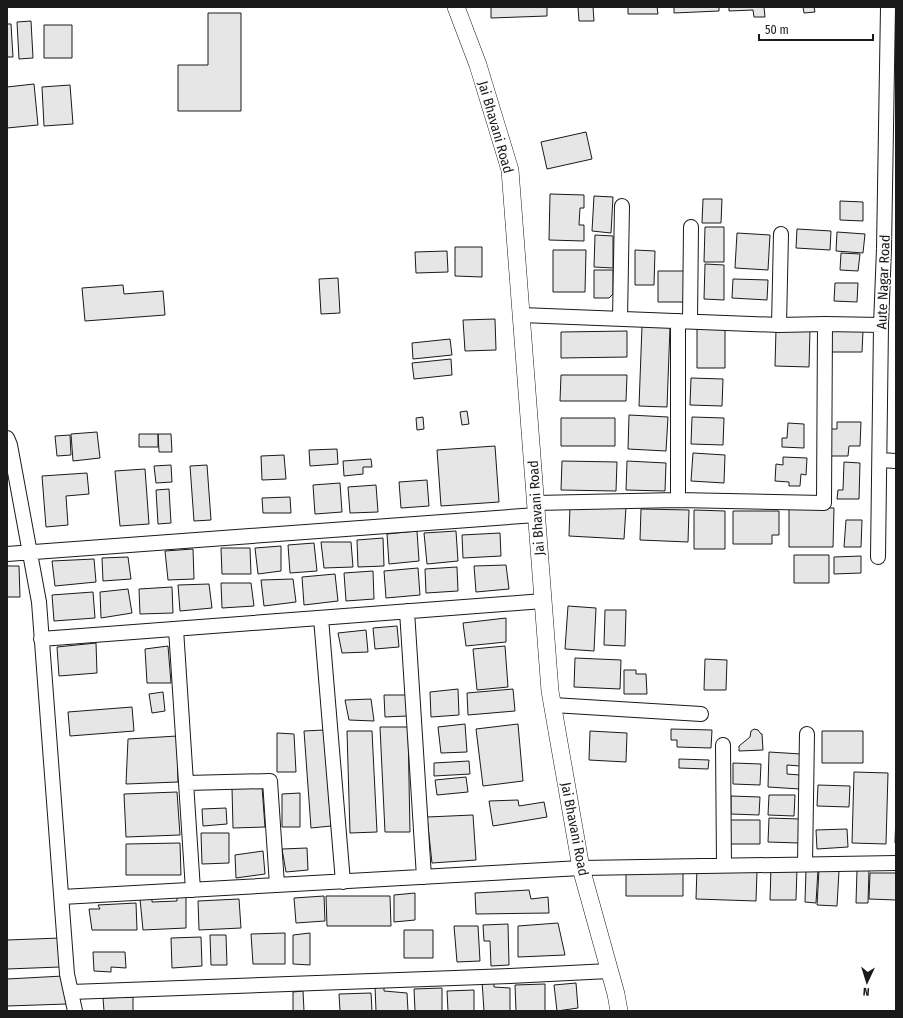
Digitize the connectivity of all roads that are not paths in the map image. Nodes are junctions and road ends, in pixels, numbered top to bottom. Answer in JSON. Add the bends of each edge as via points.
{"nodes":[{"id":1,"x":456,"y":7,"type":"edge"},
{"id":2,"x":888,"y":7,"type":"edge"},
{"id":3,"x":622,"y":206,"type":"dead end"},
{"id":4,"x":691,"y":227,"type":"dead end"},
{"id":5,"x":781,"y":234,"type":"dead end"},
{"id":6,"x":890,"y":249,"type":"edge"},
{"id":7,"x":521,"y":315,"type":"junction"},
{"id":8,"x":620,"y":319,"type":"junction"},
{"id":9,"x":684,"y":321,"type":"junction"},
{"id":10,"x":825,"y":324,"type":"junction"},
{"id":11,"x":778,"y":325,"type":"junction"},
{"id":12,"x":881,"y":325,"type":"junction"},
{"id":13,"x":7,"y":438,"type":"edge"},
{"id":14,"x":880,"y":460,"type":"junction"},
{"id":15,"x":896,"y":461,"type":"edge"},
{"id":16,"x":678,"y":500,"type":"junction"},
{"id":17,"x":536,"y":509,"type":"junction"},
{"id":18,"x":30,"y":553,"type":"junction"},
{"id":19,"x":7,"y":554,"type":"edge"},
{"id":20,"x":878,"y":557,"type":"dead end"},
{"id":21,"x":543,"y":601,"type":"junction"},
{"id":22,"x":407,"y":611,"type":"junction"},
{"id":23,"x":321,"y":618,"type":"junction"},
{"id":24,"x":176,"y":629,"type":"junction"},
{"id":25,"x":41,"y":639,"type":"junction"},
{"id":26,"x":553,"y":705,"type":"junction"},
{"id":27,"x":702,"y":714,"type":"dead end"},
{"id":28,"x":808,"y":734,"type":"dead end"},
{"id":29,"x":723,"y":745,"type":"dead end"},
{"id":30,"x":186,"y":782,"type":"junction"},
{"id":31,"x":896,"y":863,"type":"edge"},
{"id":32,"x":805,"y":864,"type":"junction"},
{"id":33,"x":724,"y":865,"type":"junction"},
{"id":34,"x":581,"y":868,"type":"junction"},
{"id":35,"x":424,"y":877,"type":"junction"},
{"id":36,"x":344,"y":882,"type":"junction"},
{"id":37,"x":277,"y":885,"type":"junction"},
{"id":38,"x":193,"y":890,"type":"junction"},
{"id":39,"x":62,"y":897,"type":"junction"},
{"id":40,"x":609,"y":971,"type":"junction"},
{"id":41,"x":71,"y":992,"type":"junction"},
{"id":42,"x":75,"y":1011,"type":"edge"},
{"id":43,"x":619,"y":1011,"type":"edge"}],
"edges":[{"from":1,"to":7,"type":"street","name":"Jai Bhavani Road","via":[[478,65],[510,170]]},
{"from":2,"to":6,"type":"street","name":"Aute Nagar Road"},
{"from":3,"to":8,"type":"street"},
{"from":4,"to":9,"type":"street"},
{"from":5,"to":11,"type":"street"},
{"from":6,"to":12,"type":"street","name":"Aute Nagar Road"},
{"from":7,"to":8,"type":"street"},
{"from":7,"to":17,"type":"street","name":"Jai Bhavani Road"},
{"from":8,"to":9,"type":"street"},
{"from":9,"to":11,"type":"street"},
{"from":9,"to":16,"type":"street"},
{"from":10,"to":11,"type":"street"},
{"from":10,"to":12,"type":"street"},
{"from":10,"to":16,"type":"street","via":[[824,503]]},
{"from":12,"to":14,"type":"street","name":"Aute Nagar Road"},
{"from":13,"to":18,"type":"street"},
{"from":14,"to":15,"type":"street"},
{"from":14,"to":20,"type":"street","name":"Aute Nagar Road"},
{"from":16,"to":17,"type":"street"},
{"from":17,"to":18,"type":"street"},
{"from":17,"to":21,"type":"street","name":"Jai Bhavani Road"},
{"from":18,"to":19,"type":"street"},
{"from":18,"to":25,"type":"street","via":[[39,602]]},
{"from":21,"to":22,"type":"street"},
{"from":21,"to":26,"type":"street","name":"Jai Bhavani Road"},
{"from":22,"to":23,"type":"street"},
{"from":22,"to":35,"type":"street"},
{"from":23,"to":24,"type":"street"},
{"from":23,"to":36,"type":"street"},
{"from":24,"to":25,"type":"street"},
{"from":24,"to":30,"type":"street"},
{"from":25,"to":39,"type":"street"},
{"from":26,"to":27,"type":"street"},
{"from":26,"to":34,"type":"street","name":"Jai Bhavani Road"},
{"from":28,"to":32,"type":"street"},
{"from":29,"to":33,"type":"street"},
{"from":30,"to":37,"type":"street","via":[[270,781]]},
{"from":30,"to":38,"type":"street"},
{"from":31,"to":32,"type":"street"},
{"from":32,"to":33,"type":"street"},
{"from":33,"to":34,"type":"street"},
{"from":34,"to":35,"type":"street"},
{"from":34,"to":40,"type":"street","name":"Jai Bhavani Road"},
{"from":35,"to":36,"type":"street"},
{"from":36,"to":37,"type":"street"},
{"from":37,"to":38,"type":"street"},
{"from":38,"to":39,"type":"street"},
{"from":39,"to":41,"type":"street","via":[[67,974]]},
{"from":40,"to":41,"type":"street"},
{"from":40,"to":43,"type":"street","name":"Jai Bhavani Road"},
{"from":41,"to":42,"type":"street"}]}
